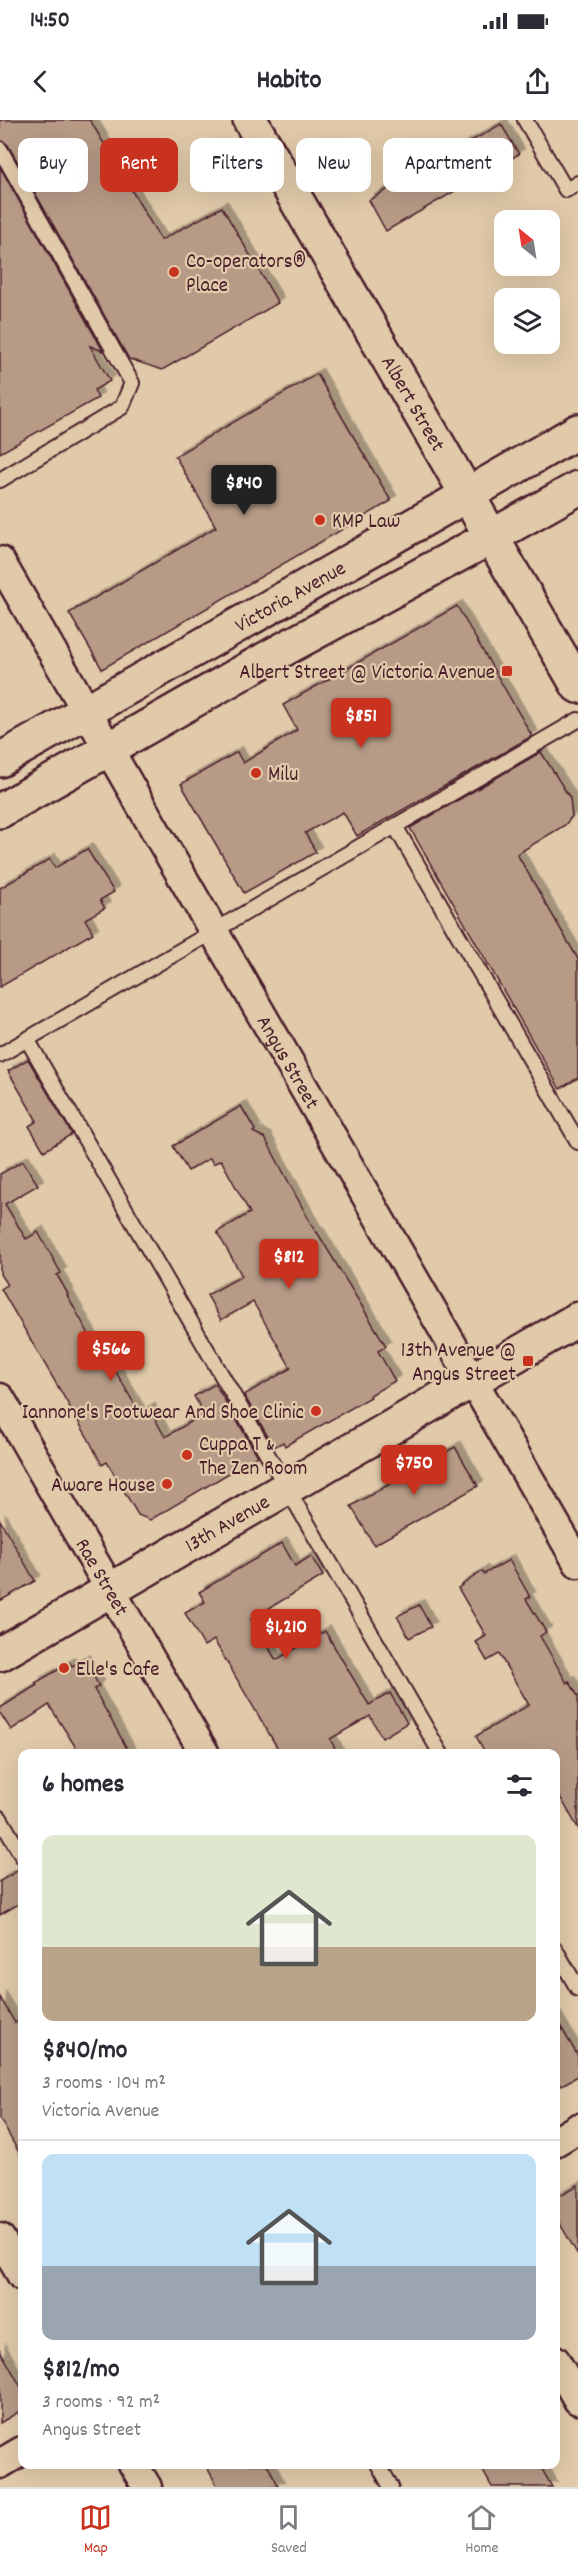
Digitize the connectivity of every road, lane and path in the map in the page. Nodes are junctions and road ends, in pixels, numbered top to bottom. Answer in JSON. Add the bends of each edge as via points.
{"nodes":[{"id":1,"x":250,"y":120,"type":"edge"},
{"id":2,"x":525,"y":120,"type":"edge"},
{"id":3,"x":0,"y":149,"type":"edge"},
{"id":4,"x":578,"y":183,"type":"edge"},
{"id":5,"x":578,"y":430,"type":"edge"},
{"id":6,"x":0,"y":480,"type":"edge"},
{"id":7,"x":578,"y":488,"type":"edge"},
{"id":8,"x":467,"y":495,"type":"junction"},
{"id":9,"x":491,"y":537,"type":"junction"},
{"id":10,"x":0,"y":561,"type":"edge"},
{"id":11,"x":578,"y":686,"type":"edge"},
{"id":12,"x":86,"y":709,"type":"junction"},
{"id":13,"x":578,"y":720,"type":"edge"},
{"id":14,"x":109,"y":749,"type":"junction"},
{"id":15,"x":0,"y":760,"type":"edge"},
{"id":16,"x":0,"y":811,"type":"edge"},
{"id":17,"x":395,"y":826,"type":"junction"},
{"id":18,"x":214,"y":931,"type":"junction"},
{"id":19,"x":27,"y":1039,"type":"junction"},
{"id":20,"x":0,"y":1055,"type":"edge"},
{"id":21,"x":578,"y":1142,"type":"edge"},
{"id":22,"x":578,"y":1319,"type":"edge"},
{"id":23,"x":473,"y":1380,"type":"junction"},
{"id":24,"x":0,"y":1398,"type":"edge"},
{"id":25,"x":288,"y":1488,"type":"junction"},
{"id":26,"x":578,"y":1563,"type":"edge"},
{"id":27,"x":111,"y":1590,"type":"junction"},
{"id":28,"x":0,"y":1654,"type":"edge"},
{"id":29,"x":202,"y":1749,"type":"edge"},
{"id":30,"x":438,"y":1749,"type":"edge"},
{"id":31,"x":0,"y":1818,"type":"edge"},
{"id":32,"x":18,"y":1849,"type":"edge"},
{"id":33,"x":560,"y":1958,"type":"edge"},
{"id":34,"x":578,"y":1989,"type":"edge"},
{"id":35,"x":578,"y":2128,"type":"edge"},
{"id":36,"x":560,"y":2139,"type":"edge"},
{"id":37,"x":2,"y":2247,"type":"edge"},
{"id":38,"x":18,"y":2270,"type":"edge"},
{"id":39,"x":560,"y":2369,"type":"edge"},
{"id":40,"x":578,"y":2400,"type":"edge"},
{"id":41,"x":18,"y":2453,"type":"edge"},
{"id":42,"x":0,"y":2464,"type":"edge"},
{"id":43,"x":136,"y":2469,"type":"edge"},
{"id":44,"x":381,"y":2469,"type":"edge"},
{"id":45,"x":147,"y":2487,"type":"edge"},
{"id":46,"x":391,"y":2487,"type":"edge"}],
"edges":[{"from":1,"to":8,"type":"street","name":"Albert Street"},
{"from":2,"to":4,"type":"lane","via":[[566,190]]},
{"from":3,"to":6,"type":"lane","via":[[132,383],[122,407]]},
{"from":5,"to":8,"type":"street","name":"Victoria Avenue"},
{"from":7,"to":9,"type":"street"},
{"from":8,"to":9,"type":"street","name":"Albert Street"},
{"from":8,"to":12,"type":"street","name":"Victoria Avenue"},
{"from":9,"to":11,"type":"street","name":"Albert Street"},
{"from":9,"to":14,"type":"street"},
{"from":10,"to":12,"type":"street","name":"Angus Street"},
{"from":12,"to":14,"type":"street","name":"Angus Street"},
{"from":12,"to":15,"type":"street","name":"Victoria Avenue"},
{"from":13,"to":17,"type":"lane"},
{"from":14,"to":16,"type":"street"},
{"from":14,"to":18,"type":"street","name":"Angus Street"},
{"from":17,"to":18,"type":"lane"},
{"from":17,"to":21,"type":"lane"},
{"from":18,"to":19,"type":"lane"},
{"from":18,"to":23,"type":"street","name":"Angus Street"},
{"from":19,"to":20,"type":"lane"},
{"from":19,"to":25,"type":"lane"},
{"from":22,"to":23,"type":"street","name":"13th Avenue"},
{"from":23,"to":25,"type":"street","name":"13th Avenue"},
{"from":23,"to":26,"type":"street","name":"Angus Street"},
{"from":24,"to":27,"type":"street","name":"Rae Street"},
{"from":25,"to":27,"type":"street","name":"13th Avenue"},
{"from":25,"to":30,"type":"lane"},
{"from":27,"to":28,"type":"street","name":"13th Avenue"},
{"from":27,"to":29,"type":"street","name":"Rae Street"},
{"from":31,"to":32,"type":"lane"},
{"from":33,"to":34,"type":"lane"},
{"from":35,"to":36,"type":"street"},
{"from":37,"to":38,"type":"street"},
{"from":39,"to":40,"type":"street"},
{"from":41,"to":42,"type":"street"},
{"from":43,"to":45,"type":"street"},
{"from":44,"to":46,"type":"lane"}]}
